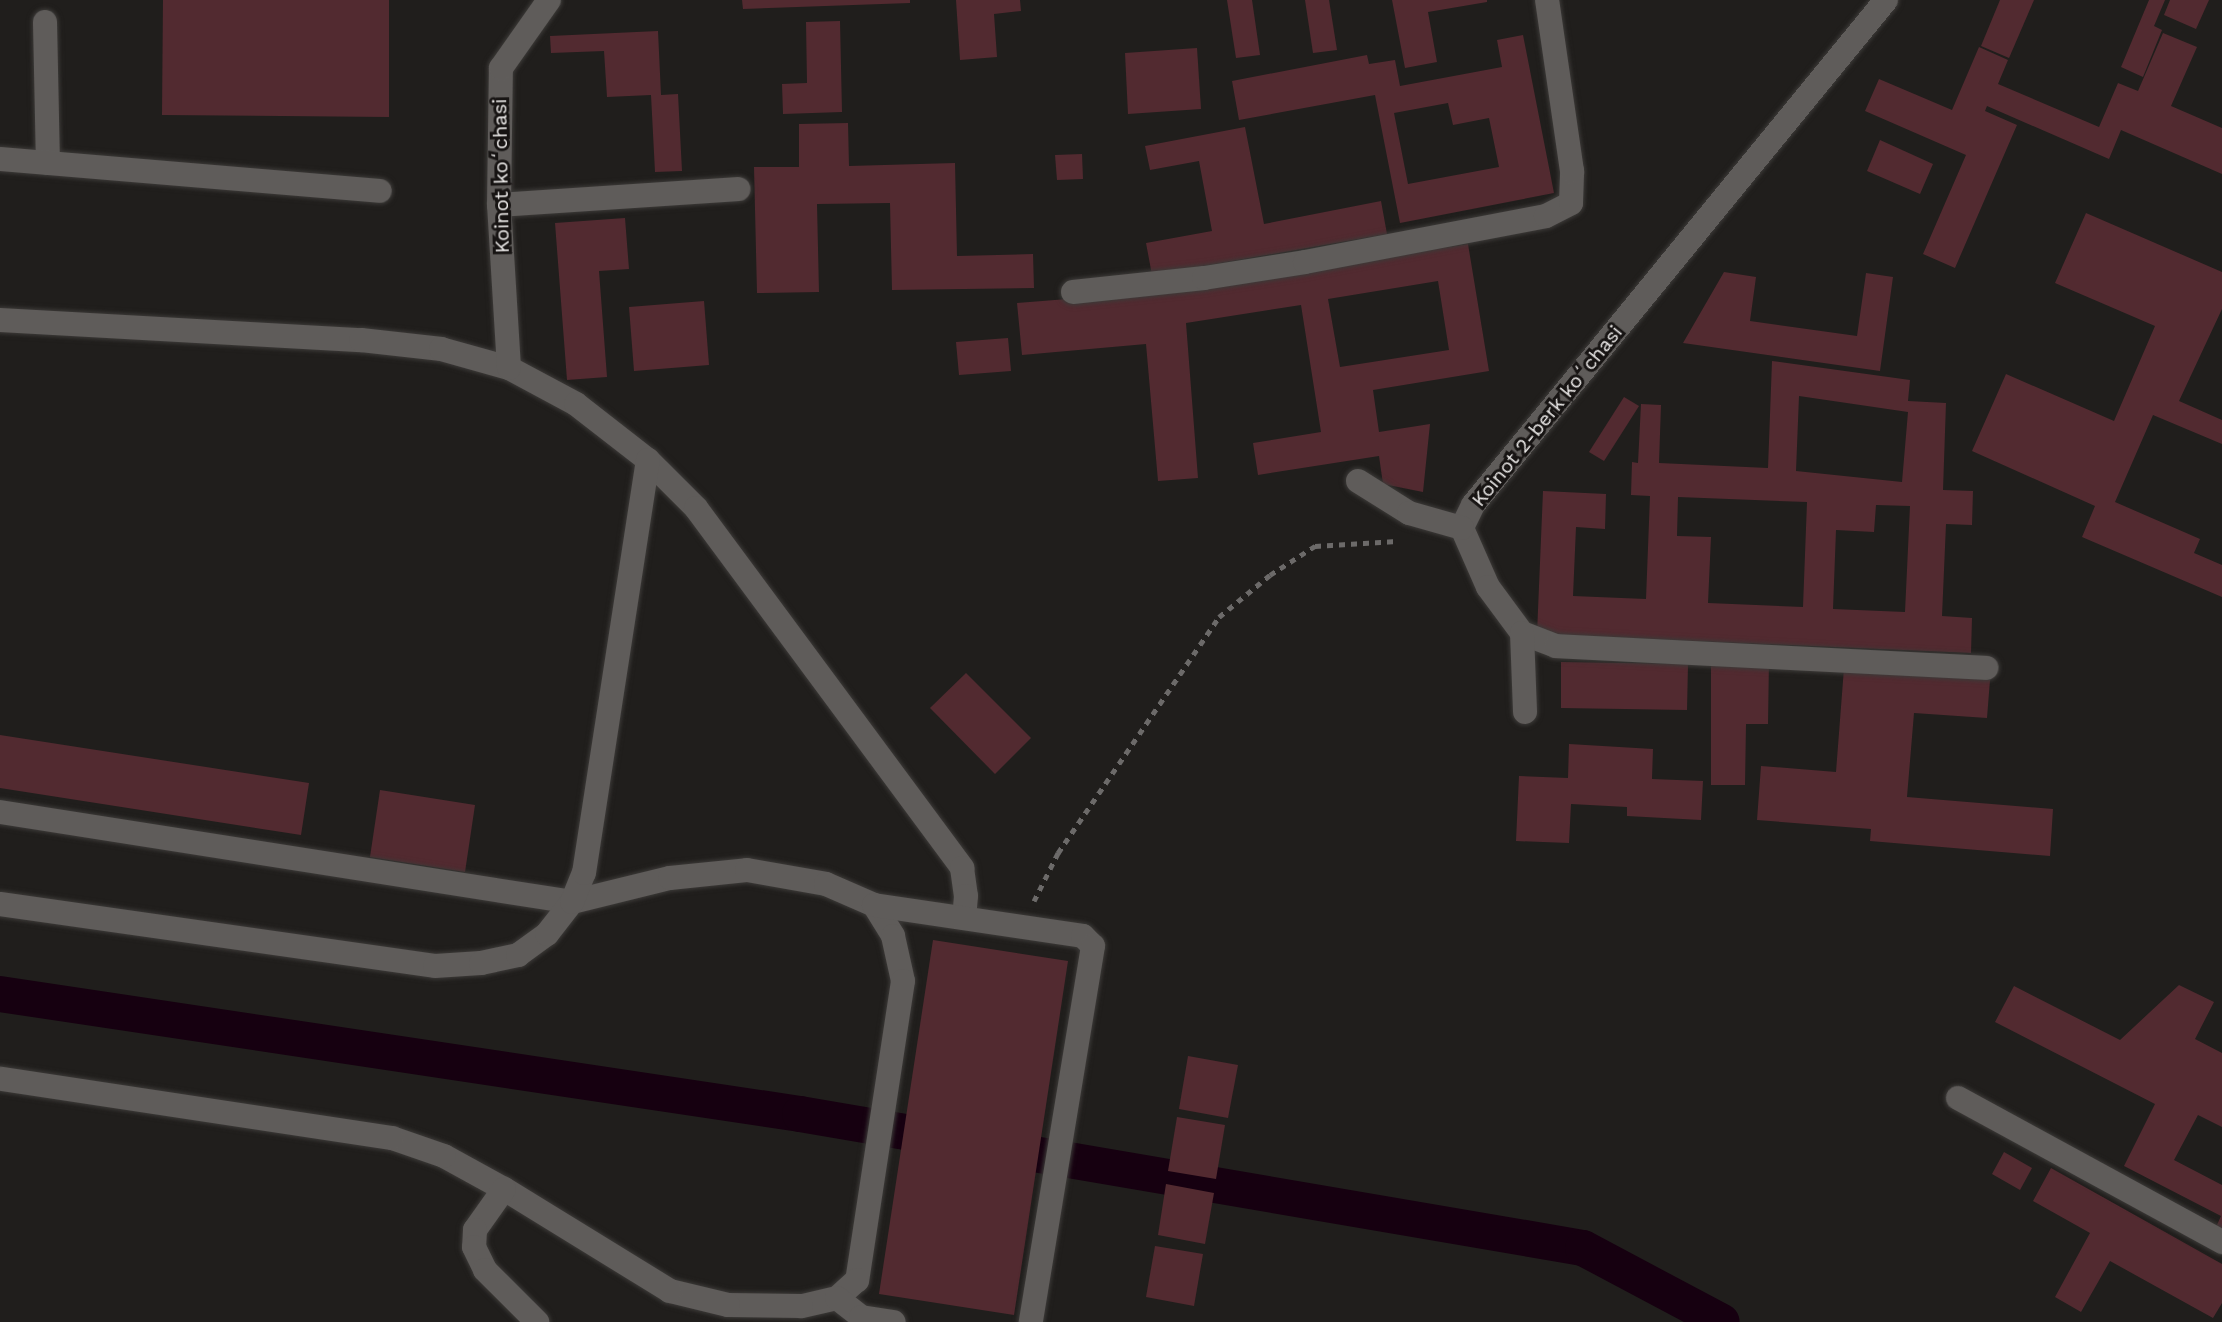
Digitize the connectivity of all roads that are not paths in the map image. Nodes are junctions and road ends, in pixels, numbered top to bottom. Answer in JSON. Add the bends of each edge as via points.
{"nodes":[{"id":1,"x":549,"y":0,"type":"edge"},
{"id":2,"x":1547,"y":0,"type":"edge"},
{"id":3,"x":1886,"y":0,"type":"edge"},
{"id":4,"x":45,"y":22,"type":"dead end"},
{"id":5,"x":0,"y":159,"type":"edge"},
{"id":6,"x":48,"y":163,"type":"junction"},
{"id":7,"x":738,"y":189,"type":"dead end"},
{"id":8,"x":380,"y":191,"type":"dead end"},
{"id":9,"x":499,"y":205,"type":"junction"},
{"id":10,"x":1073,"y":292,"type":"dead end"},
{"id":11,"x":0,"y":320,"type":"edge"},
{"id":12,"x":509,"y":368,"type":"junction"},
{"id":13,"x":648,"y":460,"type":"junction"},
{"id":14,"x":1358,"y":481,"type":"dead end"},
{"id":15,"x":1462,"y":528,"type":"junction"},
{"id":16,"x":1522,"y":633,"type":"junction"},
{"id":17,"x":1986,"y":668,"type":"dead end"},
{"id":18,"x":1525,"y":712,"type":"dead end"},
{"id":19,"x":0,"y":812,"type":"edge"},
{"id":20,"x":572,"y":902,"type":"junction"},
{"id":21,"x":0,"y":904,"type":"edge"},
{"id":22,"x":874,"y":905,"type":"junction"},
{"id":23,"x":964,"y":918,"type":"junction"},
{"id":24,"x":0,"y":1079,"type":"edge"},
{"id":25,"x":1958,"y":1098,"type":"dead end"},
{"id":26,"x":504,"y":1189,"type":"junction"},
{"id":27,"x":2222,"y":1242,"type":"edge"},
{"id":28,"x":837,"y":1298,"type":"junction"},
{"id":29,"x":537,"y":1322,"type":"edge"},
{"id":30,"x":894,"y":1322,"type":"edge"},
{"id":31,"x":1031,"y":1322,"type":"edge"}],
"edges":[{"from":1,"to":9,"type":"street","name":"Koinot koʻchasi","via":[[501,68]]},
{"from":2,"to":10,"type":"street","via":[[1572,171],[1571,203],[1546,216],[1305,262]]},
{"from":3,"to":15,"type":"street","name":"Koinot 2-berk koʻchasi","via":[[1473,505]]},
{"from":4,"to":6,"type":"street"},
{"from":5,"to":6,"type":"street"},
{"from":6,"to":8,"type":"street"},
{"from":7,"to":9,"type":"street"},
{"from":9,"to":12,"type":"street","name":"Koinot koʻchasi"},
{"from":11,"to":12,"type":"street","via":[[361,340],[441,349]]},
{"from":12,"to":13,"type":"street","via":[[576,404]]},
{"from":13,"to":20,"type":"street","via":[[592,837]]},
{"from":13,"to":23,"type":"street","via":[[696,508],[962,868]]},
{"from":14,"to":15,"type":"street","via":[[1409,513]]},
{"from":15,"to":16,"type":"street","name":"Koinot 2-berk koʻchasi","via":[[1488,587]]},
{"from":16,"to":17,"type":"street","via":[[1556,646]]},
{"from":16,"to":18,"type":"street"},
{"from":19,"to":20,"type":"street"},
{"from":20,"to":21,"type":"street","via":[[547,934],[518,955],[435,966]]},
{"from":20,"to":22,"type":"street","via":[[670,878],[747,870],[826,884]]},
{"from":22,"to":23,"type":"street"},
{"from":22,"to":28,"type":"street","via":[[893,936],[903,981],[857,1280]]},
{"from":23,"to":31,"type":"street","via":[[1083,936],[1093,946]]},
{"from":24,"to":26,"type":"street","via":[[392,1138],[444,1156]]},
{"from":25,"to":27,"type":"street"},
{"from":26,"to":28,"type":"street","via":[[670,1291],[728,1305],[801,1306]]},
{"from":26,"to":29,"type":"street","via":[[479,1222],[474,1247],[485,1270]]},
{"from":28,"to":30,"type":"street","via":[[861,1317]]}]}
